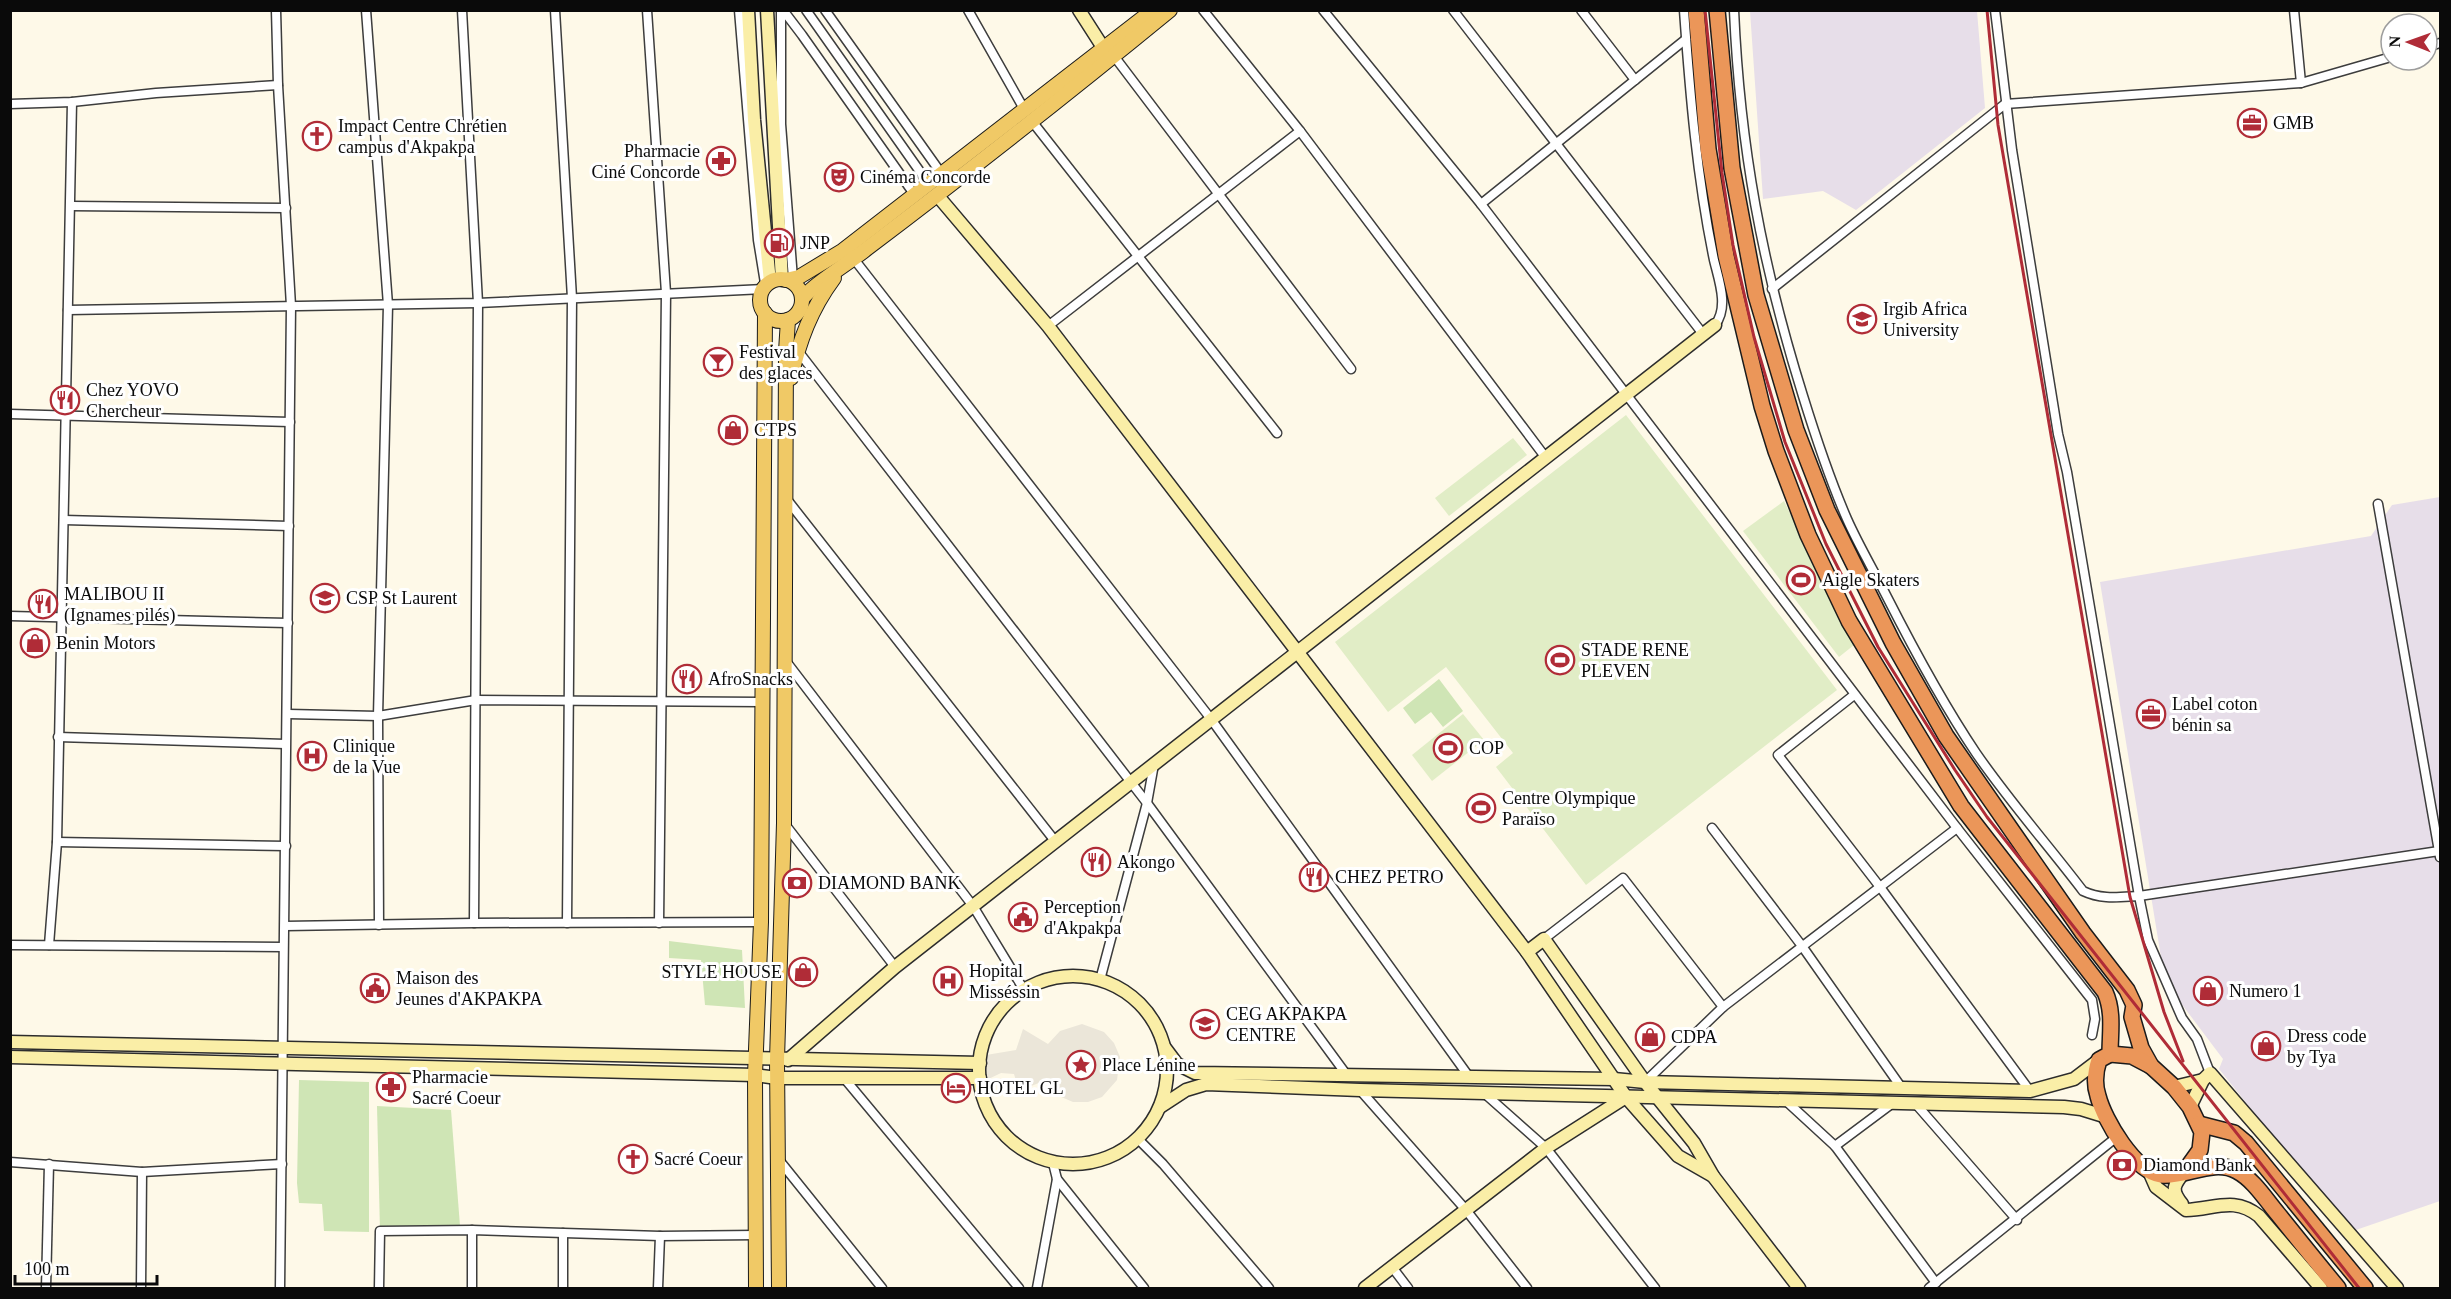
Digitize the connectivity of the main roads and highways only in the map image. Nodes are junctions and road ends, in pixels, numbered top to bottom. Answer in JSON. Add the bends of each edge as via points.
{"nodes":[{"id":1,"x":748,"y":10,"type":"edge"},
{"id":2,"x":767,"y":10,"type":"edge"},
{"id":3,"x":1079,"y":10,"type":"edge"},
{"id":4,"x":1154,"y":10,"type":"edge"},
{"id":5,"x":1170,"y":10,"type":"edge"},
{"id":6,"x":1696,"y":10,"type":"edge"},
{"id":7,"x":1717,"y":10,"type":"edge"},
{"id":8,"x":1109,"y":52,"type":"junction"},
{"id":9,"x":1027,"y":114,"type":"junction"},
{"id":10,"x":937,"y":195,"type":"junction"},
{"id":11,"x":840,"y":270,"type":"junction"},
{"id":12,"x":777,"y":283,"type":"junction"},
{"id":13,"x":802,"y":300,"type":"junction"},
{"id":14,"x":765,"y":313,"type":"junction"},
{"id":15,"x":788,"y":320,"type":"junction"},
{"id":16,"x":1715,"y":325,"type":"road end"},
{"id":17,"x":786,"y":416,"type":"junction"},
{"id":18,"x":1297,"y":652,"type":"junction"},
{"id":19,"x":1527,"y":952,"type":"junction"},
{"id":20,"x":10,"y":1042,"type":"edge"},
{"id":21,"x":1165,"y":1048,"type":"junction"},
{"id":22,"x":10,"y":1056,"type":"edge"},
{"id":23,"x":2105,"y":1057,"type":"junction"},
{"id":24,"x":756,"y":1059,"type":"junction"},
{"id":25,"x":782,"y":1060,"type":"junction"},
{"id":26,"x":980,"y":1064,"type":"junction"},
{"id":27,"x":2151,"y":1066,"type":"junction"},
{"id":28,"x":755,"y":1075,"type":"junction"},
{"id":29,"x":2207,"y":1077,"type":"junction"},
{"id":30,"x":777,"y":1078,"type":"junction"},
{"id":31,"x":980,"y":1078,"type":"junction"},
{"id":32,"x":1614,"y":1079,"type":"junction"},
{"id":33,"x":1645,"y":1082,"type":"junction"},
{"id":34,"x":2174,"y":1087,"type":"junction"},
{"id":35,"x":1626,"y":1096,"type":"junction"},
{"id":36,"x":1656,"y":1097,"type":"junction"},
{"id":37,"x":1160,"y":1107,"type":"junction"},
{"id":38,"x":2190,"y":1107,"type":"junction"},
{"id":39,"x":2107,"y":1117,"type":"junction"},
{"id":40,"x":2199,"y":1124,"type":"junction"},
{"id":41,"x":2149,"y":1171,"type":"junction"},
{"id":42,"x":2185,"y":1172,"type":"junction"},
{"id":43,"x":1713,"y":1176,"type":"junction"},
{"id":44,"x":2186,"y":1210,"type":"junction"},
{"id":45,"x":756,"y":1288,"type":"edge"},
{"id":46,"x":779,"y":1288,"type":"edge"},
{"id":47,"x":1365,"y":1288,"type":"edge"},
{"id":48,"x":1799,"y":1288,"type":"edge"},
{"id":49,"x":2321,"y":1288,"type":"edge"},
{"id":50,"x":2338,"y":1288,"type":"edge"},
{"id":51,"x":2365,"y":1288,"type":"edge"},
{"id":52,"x":2397,"y":1288,"type":"edge"}],
"edges":[{"from":1,"to":12,"type":"main road","via":[[754,120]]},
{"from":2,"to":12,"type":"main road"},
{"from":3,"to":8,"type":"main road"},
{"from":4,"to":8,"type":"main road"},
{"from":5,"to":8,"type":"main road"},
{"from":6,"to":23,"type":"highway","via":[[1708,149],[1726,256],[1762,406],[1790,491],[1849,621],[1961,806],[2105,992],[2111,1017]]},
{"from":7,"to":27,"type":"highway","via":[[1732,168],[1756,295],[1796,430],[1827,510],[1893,643],[1946,736],[2127,990],[2134,1005],[2135,1031]]},
{"from":8,"to":9,"type":"main road"},
{"from":9,"to":10,"type":"main road"},
{"from":9,"to":12,"type":"main road","via":[[941,173],[842,251]]},
{"from":10,"to":11,"type":"main road"},
{"from":10,"to":18,"type":"main road","via":[[1048,327]]},
{"from":11,"to":13,"type":"main road","via":[[811,289]]},
{"from":11,"to":17,"type":"main road","via":[[812,310],[798,351]]},
{"from":12,"to":13,"type":"main road","via":[[797,287]]},
{"from":12,"to":14,"type":"main road","via":[[761,301]]},
{"from":13,"to":15,"type":"main road","via":[[798,312]]},
{"from":14,"to":15,"type":"main road","via":[[774,320]]},
{"from":14,"to":24,"type":"main road","via":[[761,922]]},
{"from":15,"to":17,"type":"main road"},
{"from":16,"to":18,"type":"main road"},
{"from":17,"to":25,"type":"main road"},
{"from":18,"to":19,"type":"main road"},
{"from":18,"to":25,"type":"main road"},
{"from":19,"to":32,"type":"main road"},
{"from":19,"to":33,"type":"main road","via":[[1544,939]]},
{"from":20,"to":24,"type":"main road"},
{"from":21,"to":26,"type":"main road","via":[[1157,1027],[1141,1004],[1126,992],[1100,980],[1061,976],[1024,990],[1010,1000],[985,1038]]},
{"from":21,"to":32,"type":"main road","via":[[1177,1064],[1195,1073]]},
{"from":21,"to":37,"type":"main road","via":[[1167,1080]]},
{"from":22,"to":28,"type":"main road"},
{"from":23,"to":27,"type":"highway","via":[[2132,1056]]},
{"from":23,"to":33,"type":"main road","via":[[2074,1079],[2030,1091]]},
{"from":23,"to":39,"type":"highway","via":[[2096,1088]]},
{"from":24,"to":25,"type":"main road"},
{"from":24,"to":28,"type":"main road"},
{"from":25,"to":26,"type":"main road"},
{"from":25,"to":30,"type":"main road"},
{"from":26,"to":31,"type":"main road"},
{"from":27,"to":34,"type":"highway"},
{"from":28,"to":30,"type":"main road"},
{"from":28,"to":45,"type":"main road"},
{"from":29,"to":34,"type":"main road"},
{"from":29,"to":38,"type":"main road"},
{"from":29,"to":52,"type":"main road"},
{"from":30,"to":31,"type":"main road"},
{"from":30,"to":46,"type":"main road"},
{"from":31,"to":37,"type":"main road","via":[[987,1109],[1003,1133],[1025,1152],[1053,1163],[1098,1162],[1119,1153],[1138,1139]]},
{"from":32,"to":33,"type":"main road"},
{"from":32,"to":35,"type":"main road"},
{"from":33,"to":36,"type":"main road"},
{"from":34,"to":38,"type":"highway"},
{"from":35,"to":36,"type":"main road"},
{"from":35,"to":37,"type":"main road","via":[[1206,1084],[1186,1090]]},
{"from":35,"to":43,"type":"main road","via":[[1678,1156]]},
{"from":35,"to":47,"type":"main road","via":[[1546,1148]]},
{"from":36,"to":39,"type":"main road","via":[[2064,1107]]},
{"from":36,"to":43,"type":"main road","via":[[1694,1143]]},
{"from":38,"to":40,"type":"highway"},
{"from":39,"to":41,"type":"highway"},
{"from":40,"to":42,"type":"highway","via":[[2200,1150]]},
{"from":40,"to":51,"type":"highway","via":[[2234,1133],[2246,1143]]},
{"from":41,"to":42,"type":"highway","via":[[2163,1175]]},
{"from":41,"to":44,"type":"main road","via":[[2156,1187]]},
{"from":42,"to":44,"type":"main road","via":[[2175,1184],[2174,1193]]},
{"from":42,"to":50,"type":"highway","via":[[2219,1167],[2239,1172],[2256,1187]]},
{"from":43,"to":48,"type":"main road"},
{"from":44,"to":49,"type":"main road","via":[[2247,1207]]}]}
